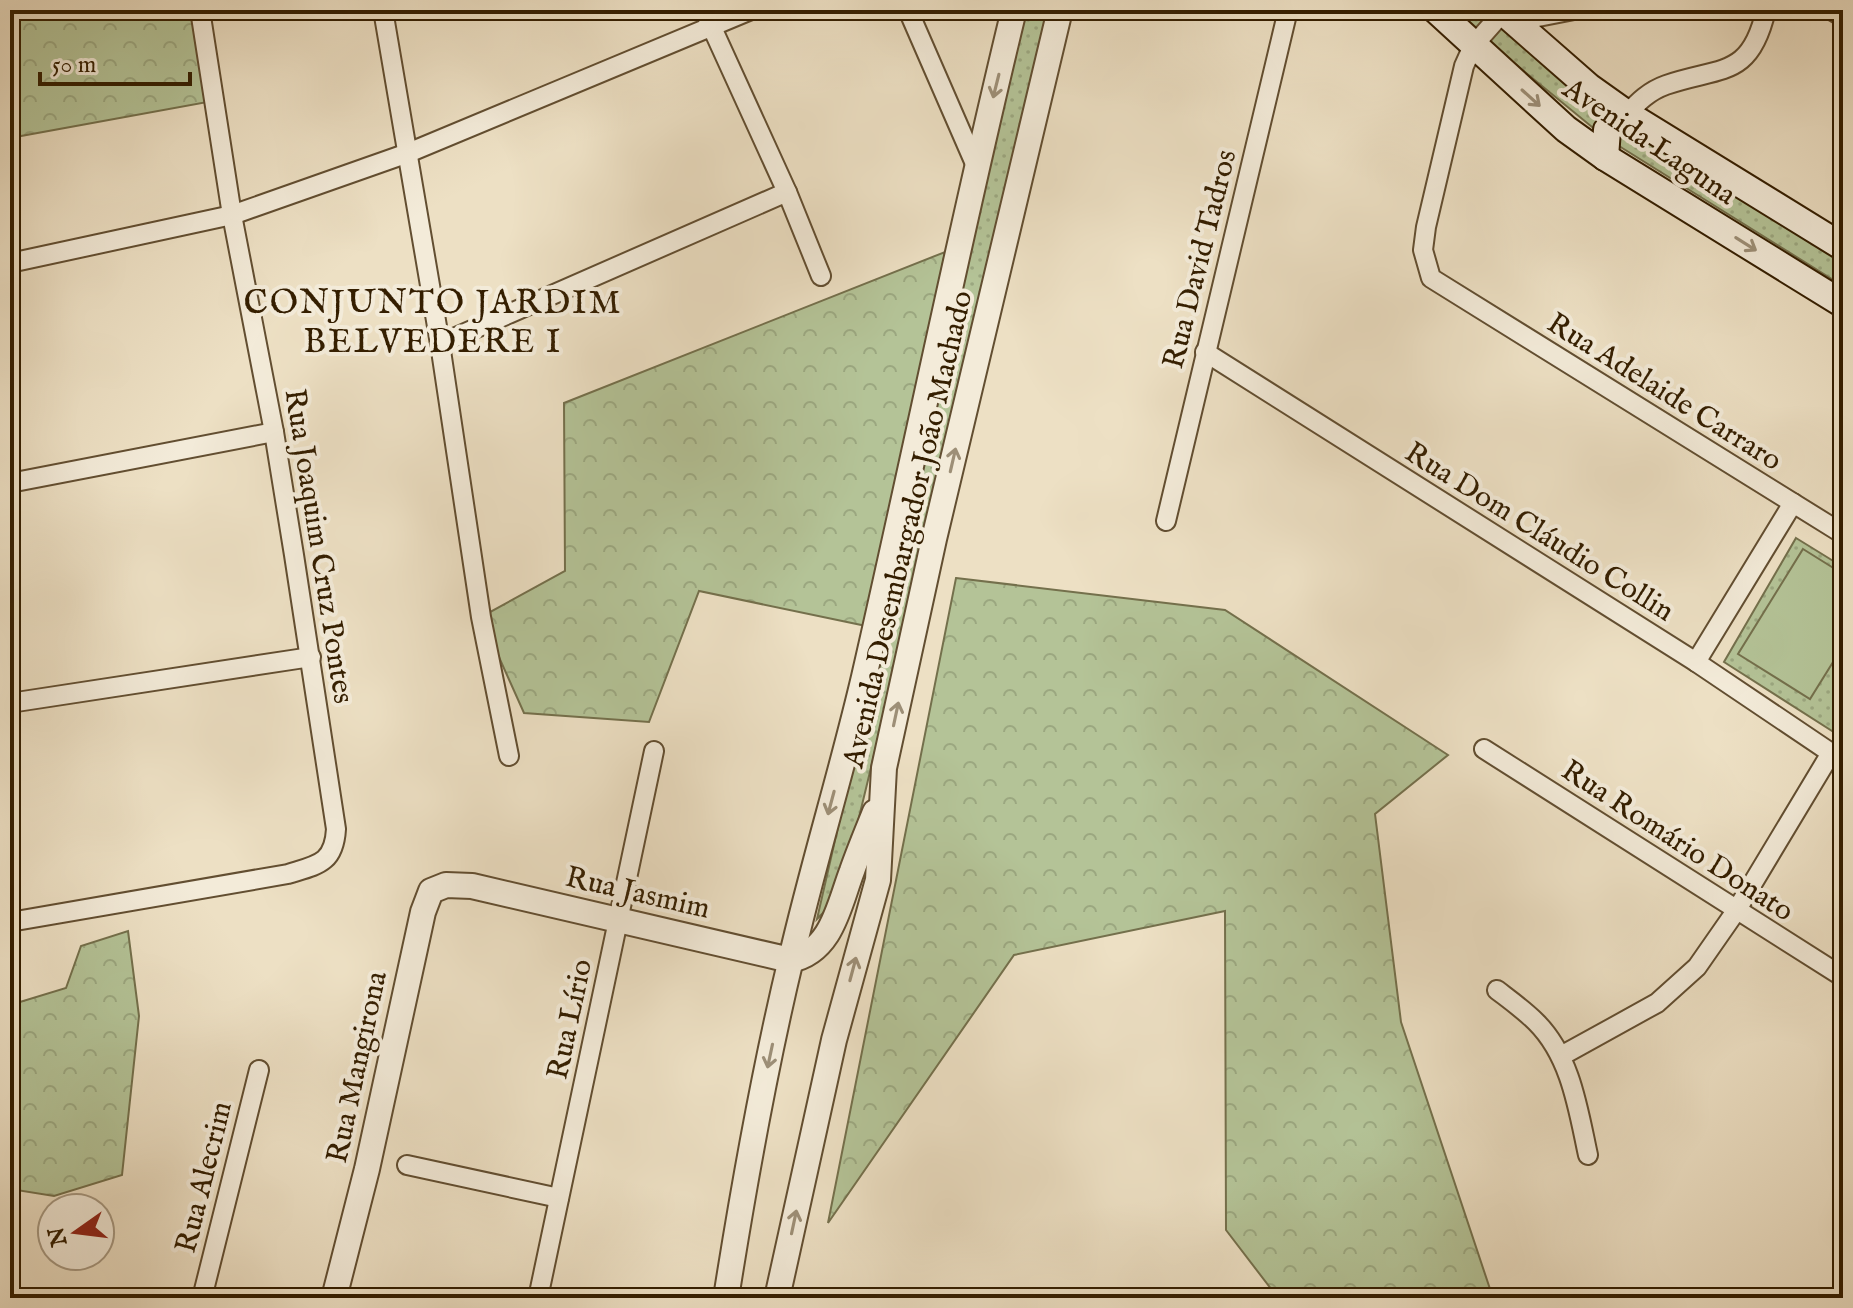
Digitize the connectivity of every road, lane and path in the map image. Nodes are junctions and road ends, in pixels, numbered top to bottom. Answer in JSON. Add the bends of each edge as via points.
{"nodes":[{"id":1,"x":200,"y":10,"type":"edge"},
{"id":2,"x":383,"y":10,"type":"edge"},
{"id":3,"x":751,"y":10,"type":"edge"},
{"id":4,"x":908,"y":10,"type":"edge"},
{"id":5,"x":1014,"y":10,"type":"edge"},
{"id":6,"x":1060,"y":10,"type":"edge"},
{"id":7,"x":1288,"y":10,"type":"edge"},
{"id":8,"x":1436,"y":10,"type":"edge"},
{"id":9,"x":1574,"y":10,"type":"edge"},
{"id":10,"x":1766,"y":10,"type":"edge"},
{"id":11,"x":1831,"y":10,"type":"edge"},
{"id":12,"x":1502,"y":11,"type":"edge"},
{"id":13,"x":1843,"y":17,"type":"edge"},
{"id":14,"x":708,"y":19,"type":"edge"},
{"id":15,"x":1473,"y":46,"type":"junction"},
{"id":16,"x":1627,"y":114,"type":"junction"},
{"id":17,"x":408,"y":153,"type":"junction"},
{"id":18,"x":1605,"y":157,"type":"junction"},
{"id":19,"x":976,"y":166,"type":"junction"},
{"id":20,"x":787,"y":192,"type":"junction"},
{"id":21,"x":232,"y":215,"type":"junction"},
{"id":22,"x":1843,"y":247,"type":"edge"},
{"id":23,"x":10,"y":263,"type":"edge"},
{"id":24,"x":821,"y":276,"type":"dead end"},
{"id":25,"x":1843,"y":304,"type":"edge"},
{"id":26,"x":440,"y":344,"type":"junction"},
{"id":27,"x":1205,"y":352,"type":"junction"},
{"id":28,"x":274,"y":432,"type":"junction"},
{"id":29,"x":10,"y":483,"type":"edge"},
{"id":30,"x":1793,"y":503,"type":"junction"},
{"id":31,"x":1166,"y":521,"type":"dead end"},
{"id":32,"x":1843,"y":534,"type":"edge"},
{"id":33,"x":311,"y":657,"type":"junction"},
{"id":34,"x":1696,"y":662,"type":"junction"},
{"id":35,"x":10,"y":703,"type":"edge"},
{"id":36,"x":1484,"y":749,"type":"dead end"},
{"id":37,"x":654,"y":751,"type":"dead end"},
{"id":38,"x":509,"y":756,"type":"dead end"},
{"id":39,"x":1837,"y":757,"type":"edge"},
{"id":40,"x":881,"y":799,"type":"junction"},
{"id":41,"x":472,"y":886,"type":"joint"},
{"id":42,"x":1736,"y":911,"type":"junction"},
{"id":43,"x":618,"y":920,"type":"junction"},
{"id":44,"x":10,"y":922,"type":"edge"},
{"id":45,"x":790,"y":960,"type":"junction"},
{"id":46,"x":1843,"y":977,"type":"edge"},
{"id":47,"x":1497,"y":990,"type":"dead end"},
{"id":48,"x":1561,"y":1056,"type":"junction"},
{"id":49,"x":259,"y":1070,"type":"dead end"},
{"id":50,"x":1588,"y":1155,"type":"dead end"},
{"id":51,"x":407,"y":1165,"type":"dead end"},
{"id":52,"x":559,"y":1198,"type":"junction"},
{"id":53,"x":202,"y":1298,"type":"edge"},
{"id":54,"x":334,"y":1298,"type":"edge"},
{"id":55,"x":538,"y":1298,"type":"edge"},
{"id":56,"x":726,"y":1298,"type":"edge"},
{"id":57,"x":777,"y":1298,"type":"edge"}],
"edges":[{"from":1,"to":21,"type":"street","name":"Rua Joaquim Cruz Pontes"},
{"from":2,"to":17,"type":"street"},
{"from":3,"to":14,"type":"street"},
{"from":4,"to":19,"type":"street"},
{"from":5,"to":19,"type":"street","name":"Avenida Desembargador João Machado","one_way":true},
{"from":40,"to":6,"type":"street","name":"Avenida Desembargador João Machado","one_way":true,"via":[[934,539]]},
{"from":7,"to":27,"type":"street","name":"Rua David Tadros"},
{"from":8,"to":15,"type":"main road","name":"Avenida Laguna"},
{"from":9,"to":12,"type":"street","via":[[1533,18]]},
{"from":10,"to":16,"type":"street","via":[[1756,44],[1733,66],[1664,85]]},
{"from":11,"to":13,"type":"street"},
{"from":12,"to":15,"type":"street"},
{"from":12,"to":16,"type":"main road","name":"Avenida Laguna"},
{"from":14,"to":17,"type":"street"},
{"from":14,"to":20,"type":"street"},
{"from":15,"to":18,"type":"main road","name":"Avenida Laguna","one_way":true},
{"from":15,"to":30,"type":"street","name":"Rua Adelaide Carraro","via":[[1459,84],[1423,250],[1431,278]]},
{"from":16,"to":18,"type":"main road","via":[[1607,130]]},
{"from":16,"to":22,"type":"main road","name":"Avenida Laguna"},
{"from":17,"to":21,"type":"street"},
{"from":17,"to":26,"type":"street"},
{"from":18,"to":25,"type":"main road","name":"Avenida Laguna","one_way":true},
{"from":19,"to":45,"type":"street","name":"Avenida Desembargador João Machado","one_way":true,"via":[[863,679]]},
{"from":20,"to":24,"type":"street"},
{"from":20,"to":26,"type":"street"},
{"from":21,"to":23,"type":"street"},
{"from":21,"to":28,"type":"street","name":"Rua Joaquim Cruz Pontes"},
{"from":26,"to":38,"type":"street","via":[[481,617]]},
{"from":27,"to":31,"type":"street","name":"Rua David Tadros"},
{"from":27,"to":34,"type":"street","name":"Rua Dom Cláudio Collin"},
{"from":28,"to":29,"type":"street"},
{"from":28,"to":33,"type":"street","name":"Rua Joaquim Cruz Pontes"},
{"from":30,"to":32,"type":"street","name":"Rua Adelaide Carraro"},
{"from":30,"to":34,"type":"street"},
{"from":33,"to":35,"type":"street"},
{"from":33,"to":44,"type":"street","name":"Rua Joaquim Cruz Pontes","via":[[336,829],[329,858],[288,874]]},
{"from":34,"to":39,"type":"street","name":"Rua Dom Cláudio Collin"},
{"from":36,"to":42,"type":"street","name":"Rua Romário Donato"},
{"from":37,"to":43,"type":"street","name":"Rua Lírio"},
{"from":39,"to":42,"type":"street"},
{"from":40,"to":45,"type":"street","via":[[826,936],[806,956]]},
{"from":57,"to":40,"type":"street","name":"Avenida Desembargador João Machado","one_way":true,"via":[[834,1040],[878,880]]},
{"from":41,"to":43,"type":"street","name":"Rua Jasmim"},
{"from":41,"to":54,"type":"street","name":"Rua Mangirona","via":[[436,888],[423,912]]},
{"from":42,"to":46,"type":"street","name":"Rua Romário Donato"},
{"from":42,"to":48,"type":"street","via":[[1697,967],[1657,1003]]},
{"from":43,"to":45,"type":"street","name":"Rua Jasmim"},
{"from":43,"to":52,"type":"street","name":"Rua Lírio"},
{"from":45,"to":56,"type":"street","name":"Avenida Desembargador João Machado","one_way":true},
{"from":47,"to":48,"type":"street","via":[[1537,1023]]},
{"from":48,"to":50,"type":"street"},
{"from":49,"to":53,"type":"street","name":"Rua Alecrim"},
{"from":51,"to":52,"type":"street"},
{"from":52,"to":55,"type":"street","name":"Rua Lírio"}]}
